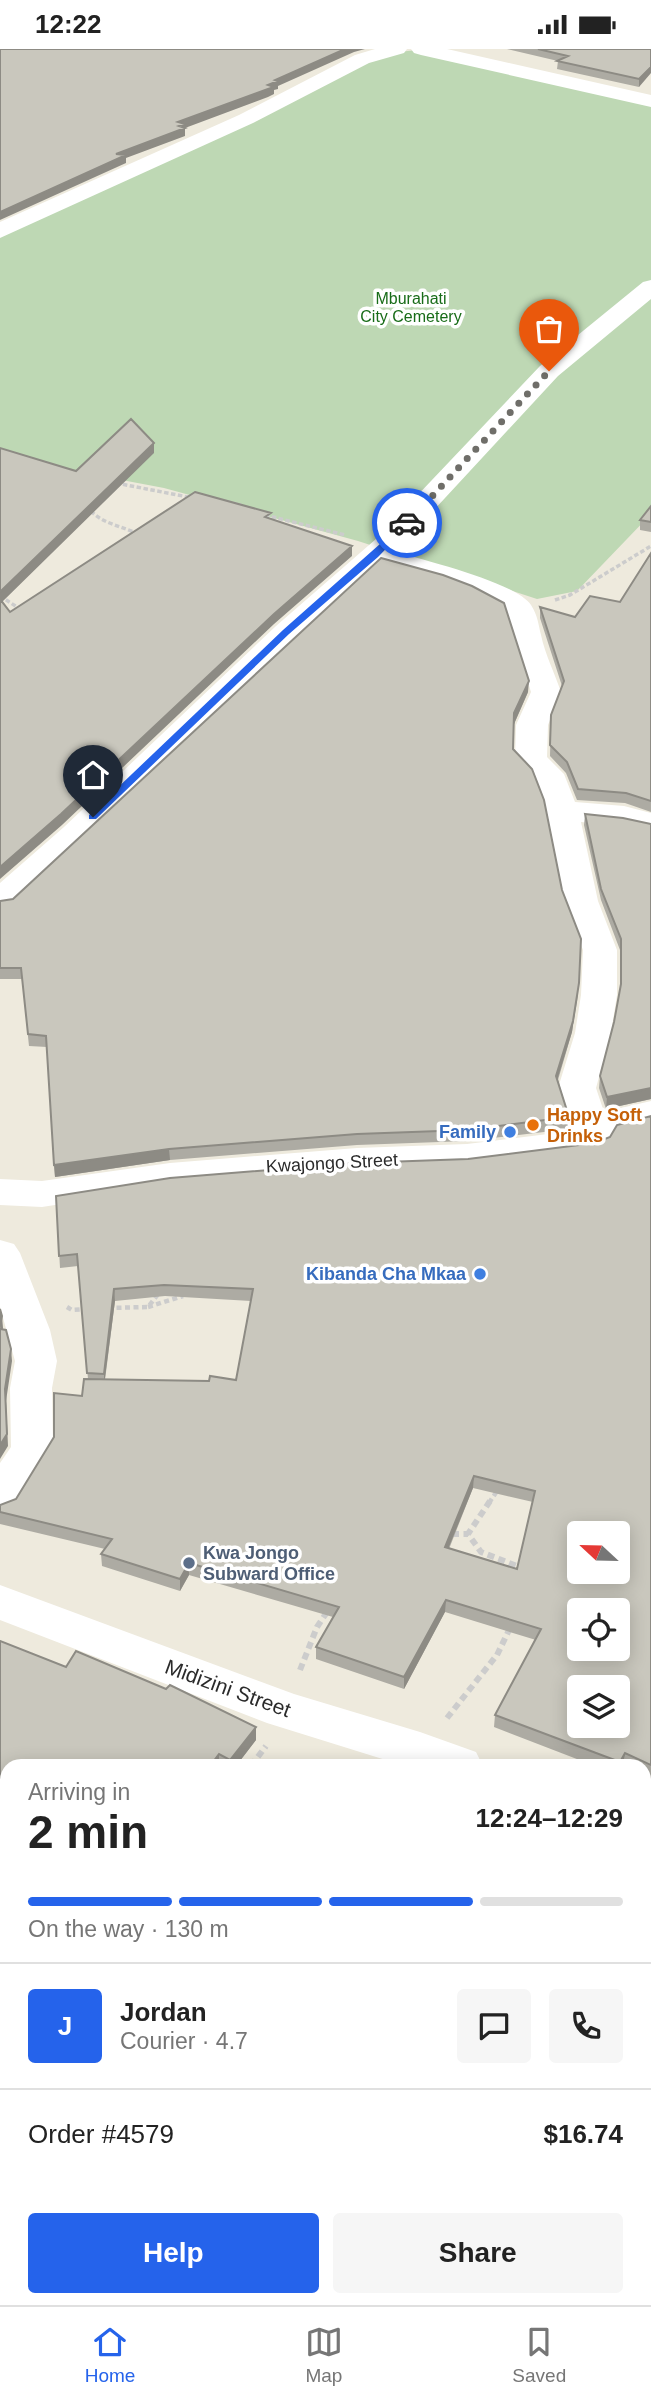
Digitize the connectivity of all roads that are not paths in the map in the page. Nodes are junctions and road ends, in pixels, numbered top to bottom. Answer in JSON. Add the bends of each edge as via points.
{"nodes":[{"id":1,"x":397,"y":49,"type":"edge"},
{"id":2,"x":421,"y":49,"type":"edge"},
{"id":3,"x":651,"y":101,"type":"edge"},
{"id":4,"x":0,"y":231,"type":"edge"},
{"id":5,"x":651,"y":287,"type":"edge"},
{"id":6,"x":381,"y":550,"type":"junction"},
{"id":7,"x":562,"y":810,"type":"junction"},
{"id":8,"x":651,"y":812,"type":"edge"},
{"id":9,"x":604,"y":815,"type":"junction"},
{"id":10,"x":651,"y":823,"type":"edge"},
{"id":11,"x":0,"y":901,"type":"edge"},
{"id":12,"x":651,"y":1113,"type":"edge"},
{"id":13,"x":594,"y":1140,"type":"junction"},
{"id":14,"x":0,"y":1192,"type":"edge"},
{"id":15,"x":0,"y":1253,"type":"edge"},
{"id":16,"x":0,"y":1499,"type":"edge"},
{"id":17,"x":0,"y":1602,"type":"edge"},
{"id":18,"x":439,"y":1758,"type":"edge"}],
"edges":[{"from":1,"to":4,"type":"street","via":[[362,59],[246,119]]},
{"from":2,"to":3,"type":"street"},
{"from":5,"to":6,"type":"street","via":[[549,371]]},
{"from":6,"to":7,"type":"street","via":[[484,588],[518,607],[546,692],[532,725],[531,760],[548,774]]},
{"from":6,"to":11,"type":"street","via":[[286,632]]},
{"from":7,"to":9,"type":"street"},
{"from":7,"to":13,"type":"street","via":[[581,901],[600,950],[593,1033],[577,1088]]},
{"from":8,"to":9,"type":"street"},
{"from":9,"to":10,"type":"street"},
{"from":12,"to":13,"type":"street","via":[[596,1126]]},
{"from":13,"to":14,"type":"street","name":"Kwajongo Street","via":[[441,1158],[183,1174],[43,1194]]},
{"from":15,"to":16,"type":"street","via":[[36,1361],[31,1388],[32,1448]]},
{"from":17,"to":18,"type":"street","name":"Midizini Street","via":[[284,1710]]}]}
